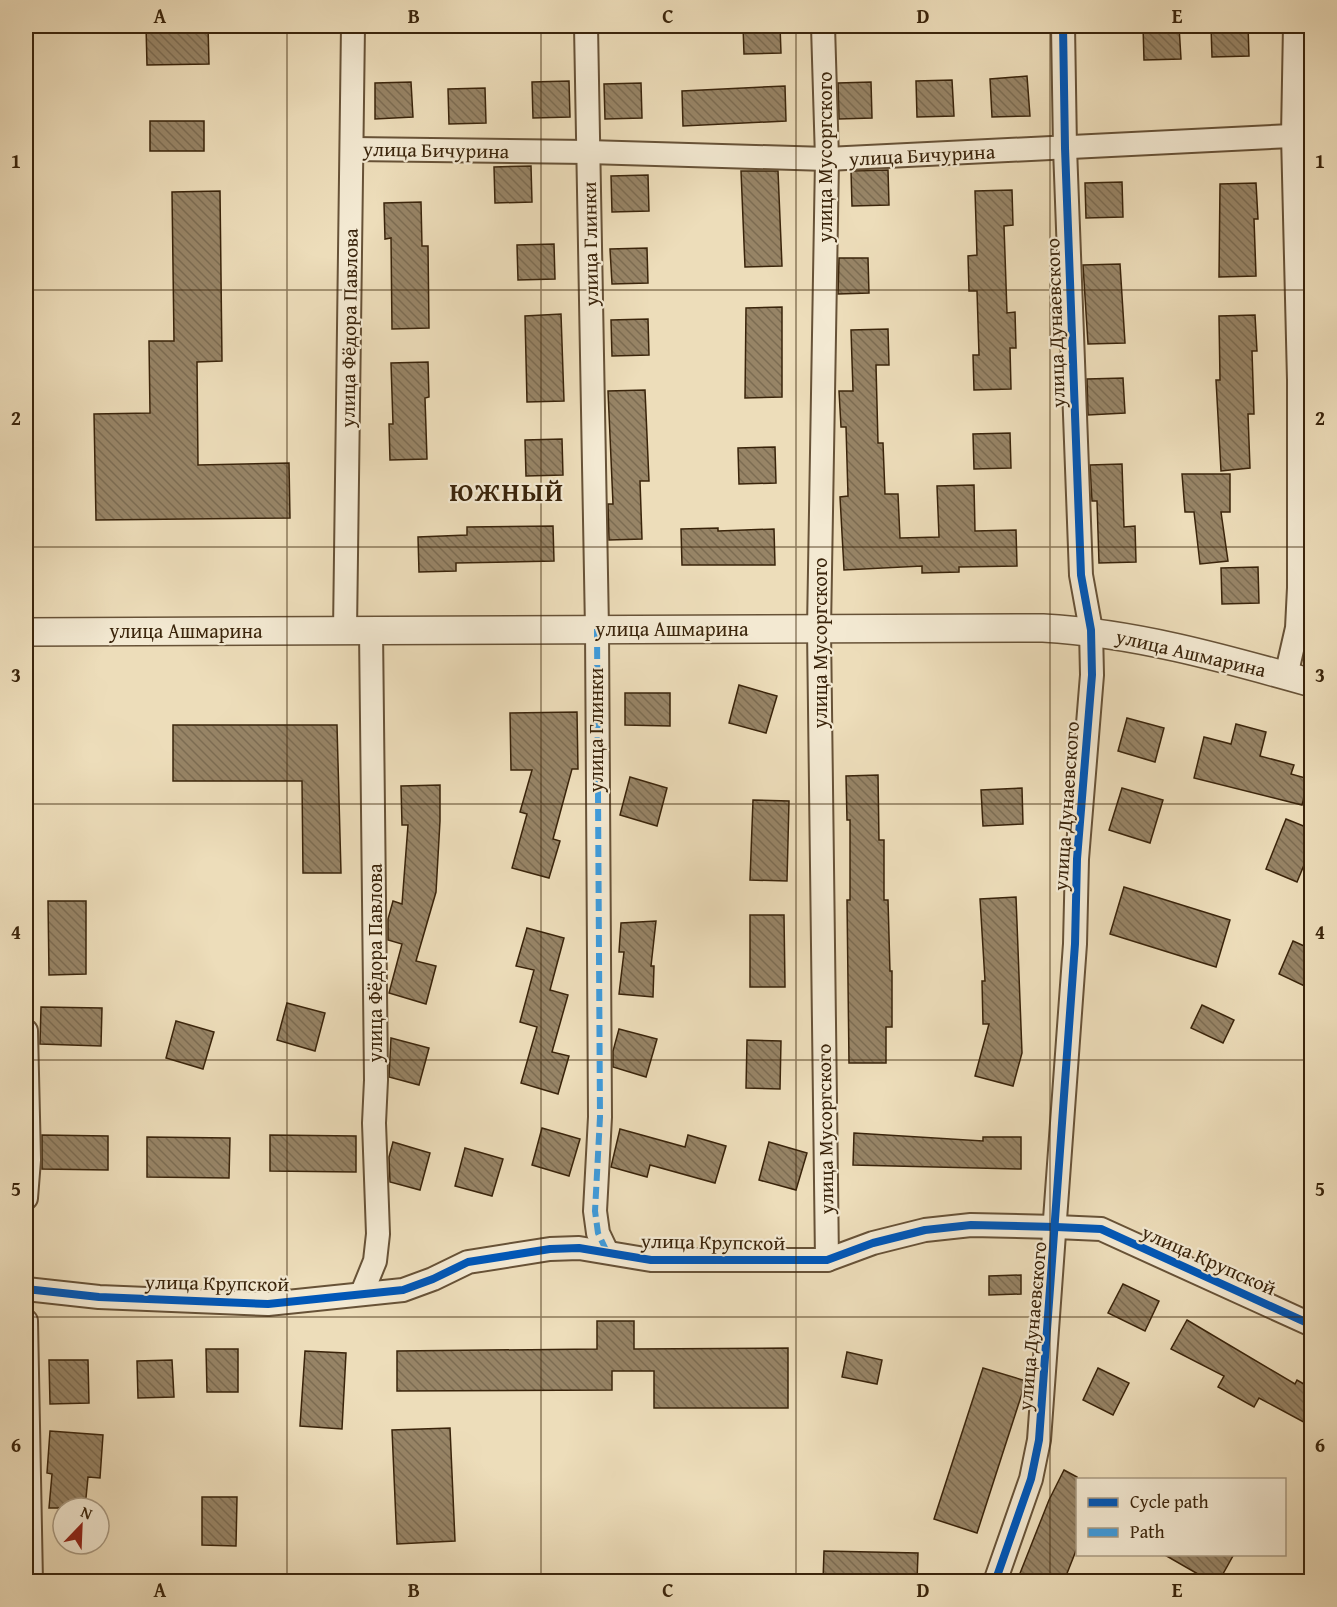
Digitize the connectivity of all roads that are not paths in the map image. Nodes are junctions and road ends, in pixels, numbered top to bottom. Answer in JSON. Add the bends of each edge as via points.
{"nodes":[{"id":1,"x":353,"y":26,"type":"edge"},
{"id":2,"x":586,"y":26,"type":"edge"},
{"id":3,"x":823,"y":26,"type":"edge"},
{"id":4,"x":1063,"y":26,"type":"edge"},
{"id":5,"x":1294,"y":26,"type":"edge"},
{"id":6,"x":1302,"y":135,"type":"edge"},
{"id":7,"x":1065,"y":148,"type":"junction"},
{"id":8,"x":353,"y":149,"type":"junction"},
{"id":9,"x":588,"y":152,"type":"junction"},
{"id":10,"x":827,"y":159,"type":"junction"},
{"id":11,"x":597,"y":629,"type":"junction"},
{"id":12,"x":819,"y":629,"type":"junction"},
{"id":13,"x":345,"y":630,"type":"junction"},
{"id":14,"x":371,"y":630,"type":"junction"},
{"id":15,"x":1091,"y":630,"type":"junction"},
{"id":16,"x":26,"y":632,"type":"edge"},
{"id":17,"x":1286,"y":676,"type":"junction"},
{"id":18,"x":1311,"y":683,"type":"edge"},
{"id":19,"x":26,"y":1031,"type":"edge"},
{"id":20,"x":26,"y":1198,"type":"edge"},
{"id":21,"x":1056,"y":1227,"type":"junction"},
{"id":22,"x":606,"y":1252,"type":"junction"},
{"id":23,"x":827,"y":1260,"type":"junction"},
{"id":24,"x":26,"y":1289,"type":"edge"},
{"id":25,"x":362,"y":1293,"type":"junction"},
{"id":26,"x":26,"y":1321,"type":"edge"},
{"id":27,"x":1311,"y":1325,"type":"edge"},
{"id":28,"x":28,"y":1555,"type":"edge"},
{"id":29,"x":31,"y":1581,"type":"edge"},
{"id":30,"x":995,"y":1581,"type":"edge"}],
"edges":[{"from":1,"to":8,"type":"street","name":"улица Фёдора Павлова"},
{"from":2,"to":9,"type":"street","name":"улица Глинки"},
{"from":3,"to":10,"type":"street","name":"улица Мусоргского"},
{"from":4,"to":7,"type":"street","name":"улица Дунаевского"},
{"from":5,"to":6,"type":"street"},
{"from":6,"to":7,"type":"street","name":"улица Бичурина"},
{"from":6,"to":17,"type":"street","via":[[1299,588],[1297,628]]},
{"from":7,"to":10,"type":"street","name":"улица Бичурина"},
{"from":7,"to":15,"type":"street","name":"улица Дунаевского","via":[[1081,575]]},
{"from":8,"to":9,"type":"street","name":"улица Бичурина"},
{"from":8,"to":13,"type":"street","name":"улица Фёдора Павлова"},
{"from":9,"to":10,"type":"street","name":"улица Бичурина"},
{"from":9,"to":11,"type":"street","name":"улица Глинки"},
{"from":10,"to":12,"type":"street","name":"улица Мусоргского"},
{"from":11,"to":12,"type":"street","name":"улица Ашмарина"},
{"from":11,"to":14,"type":"street","name":"улица Ашмарина"},
{"from":11,"to":22,"type":"street","name":"улица Глинки","via":[[600,1117],[595,1211]]},
{"from":12,"to":15,"type":"street","name":"улица Ашмарина"},
{"from":12,"to":23,"type":"street","name":"улица Мусоргского"},
{"from":13,"to":14,"type":"street","name":"улица Ашмарина"},
{"from":13,"to":16,"type":"street","name":"улица Ашмарина"},
{"from":14,"to":25,"type":"street","name":"улица Фёдора Павлова","via":[[378,1234],[375,1261]]},
{"from":15,"to":17,"type":"street","name":"улица Ашмарина"},
{"from":15,"to":21,"type":"street","name":"улица Дунаевского","via":[[1092,675]]},
{"from":17,"to":18,"type":"street","name":"улица Ашмарина"},
{"from":19,"to":20,"type":"street"},
{"from":21,"to":23,"type":"street","name":"улица Крупской","via":[[971,1225],[925,1230]]},
{"from":21,"to":27,"type":"street","name":"улица Крупской","via":[[1101,1229]]},
{"from":21,"to":30,"type":"street","name":"улица Дунаевского","via":[[1039,1440],[1031,1479]]},
{"from":22,"to":23,"type":"street","name":"улица Крупской","via":[[651,1260]]},
{"from":22,"to":25,"type":"street","name":"улица Крупской","via":[[550,1249],[468,1262],[403,1290]]},
{"from":24,"to":25,"type":"street","name":"улица Крупской","via":[[99,1297],[268,1304]]},
{"from":26,"to":28,"type":"street"},
{"from":28,"to":29,"type":"street"}]}
